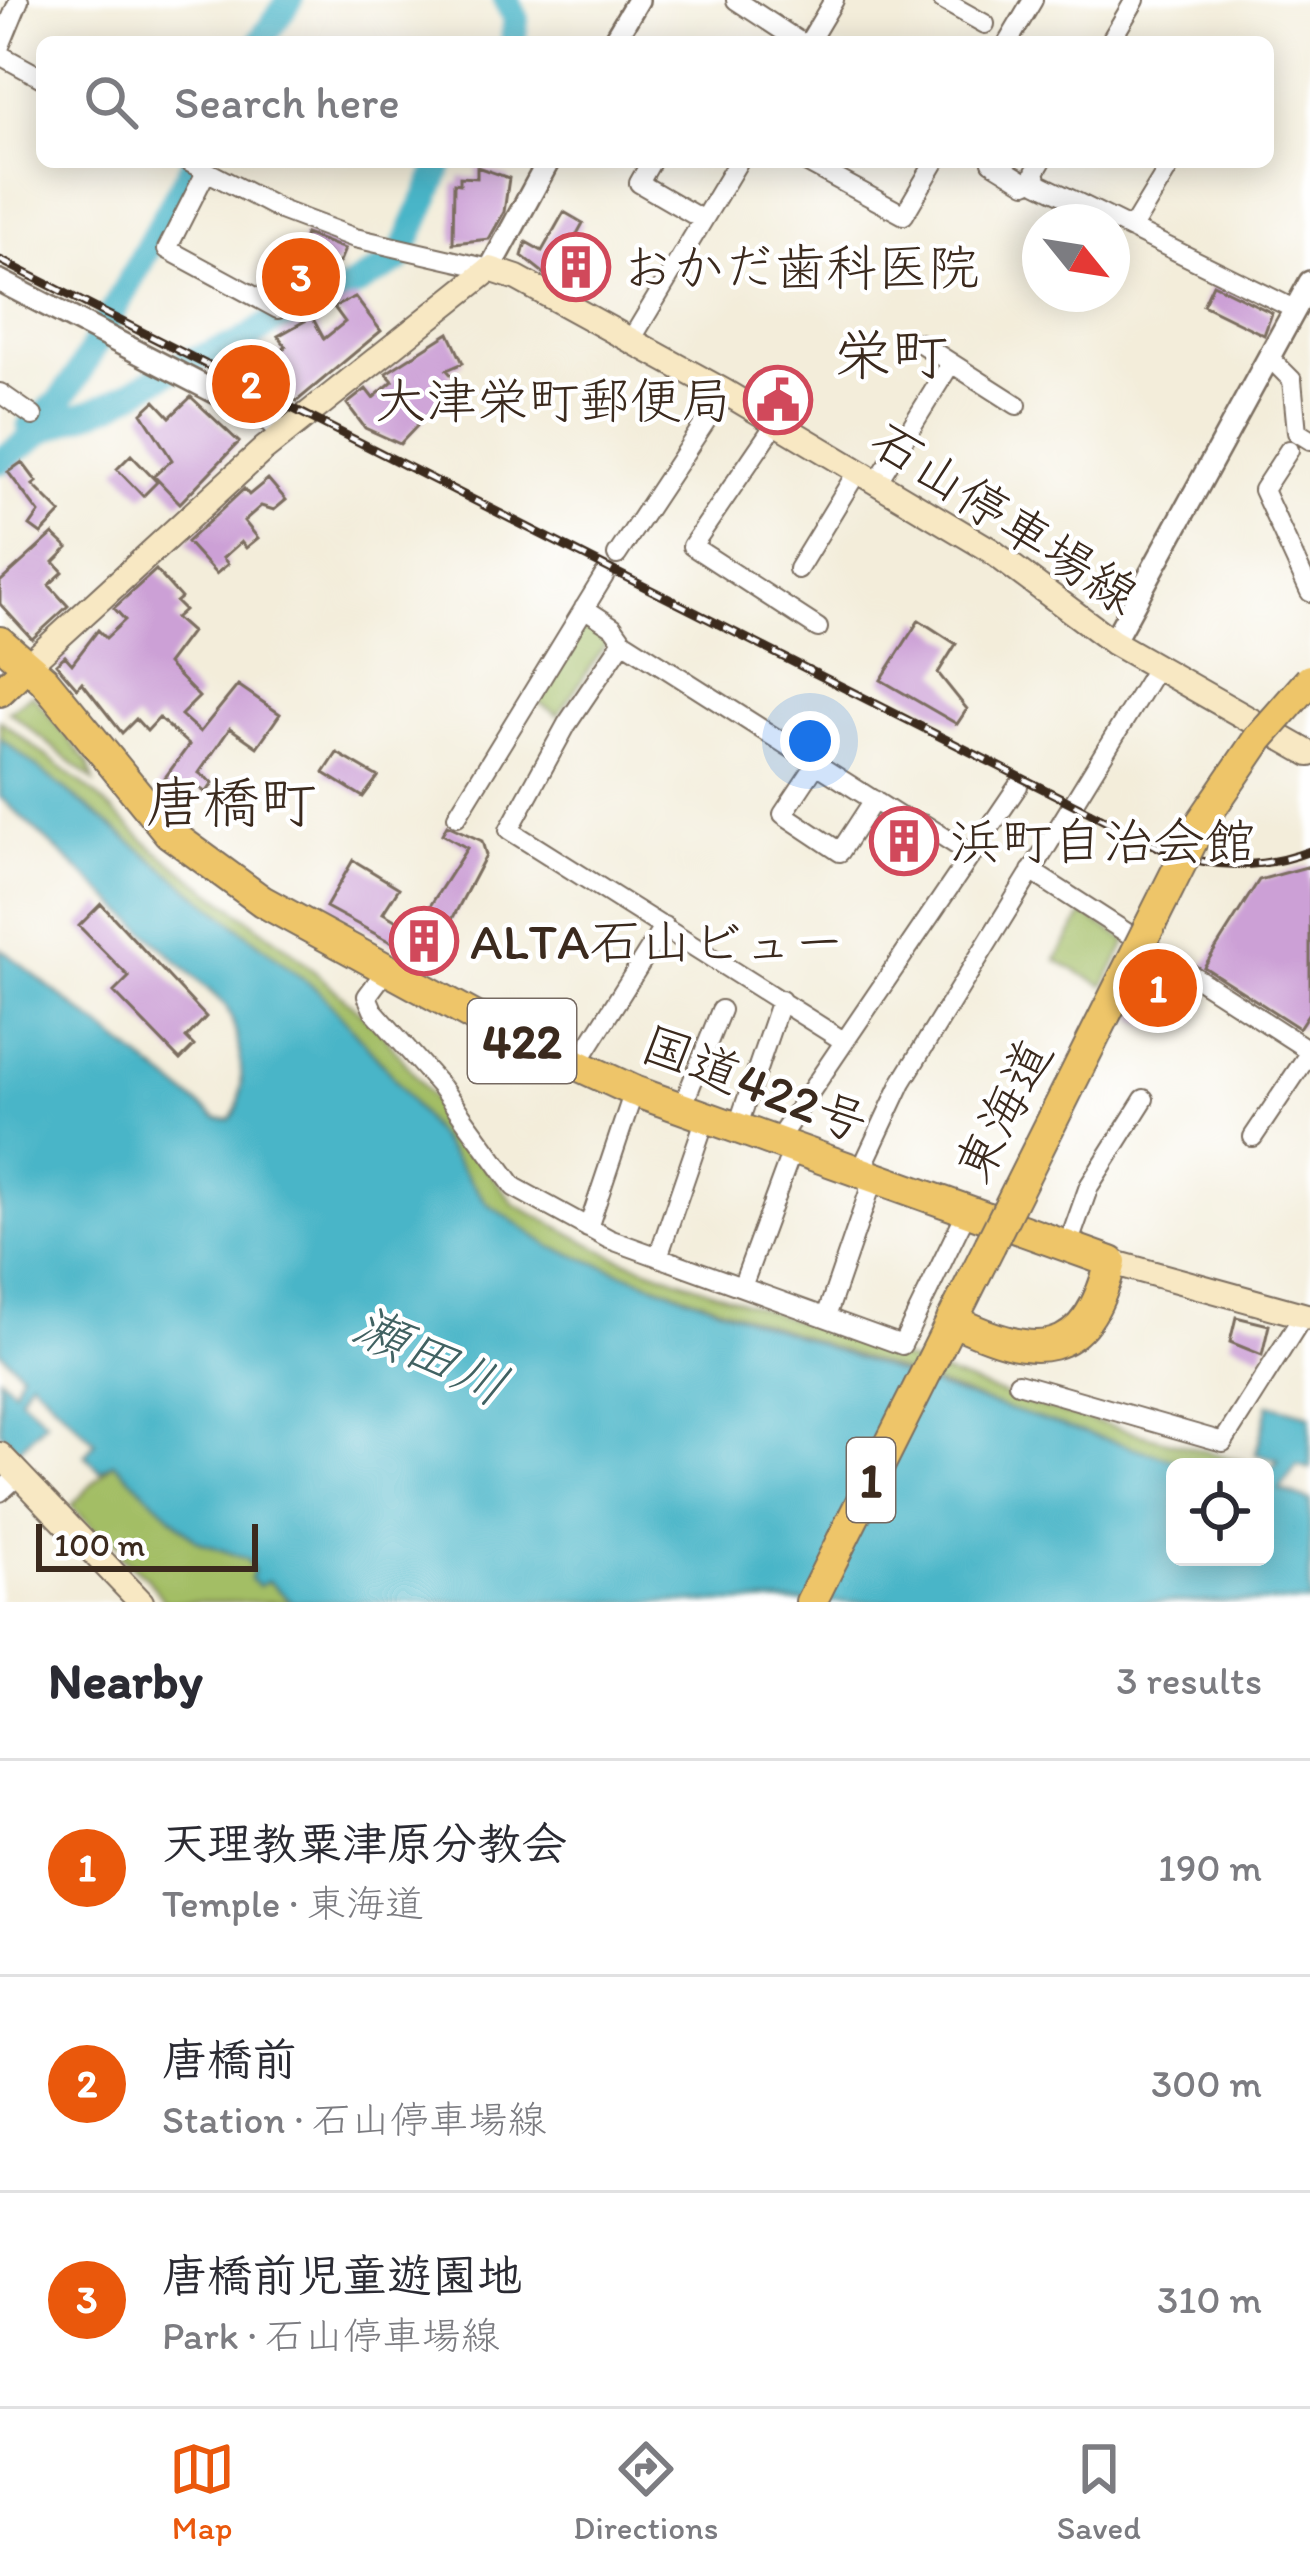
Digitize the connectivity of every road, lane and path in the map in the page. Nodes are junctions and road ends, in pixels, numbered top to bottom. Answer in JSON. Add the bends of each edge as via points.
{"nodes":[{"id":1,"x":19,"y":0,"type":"edge"},
{"id":2,"x":736,"y":0,"type":"edge"},
{"id":3,"x":834,"y":0,"type":"edge"},
{"id":4,"x":942,"y":0,"type":"edge"},
{"id":5,"x":1033,"y":0,"type":"edge"},
{"id":6,"x":1135,"y":0,"type":"edge"},
{"id":7,"x":637,"y":1,"type":"edge"},
{"id":8,"x":985,"y":24,"type":"dead end"},
{"id":9,"x":617,"y":36,"type":"edge"},
{"id":10,"x":794,"y":36,"type":"edge"},
{"id":11,"x":808,"y":36,"type":"edge"},
{"id":12,"x":1012,"y":36,"type":"edge"},
{"id":13,"x":1114,"y":36,"type":"edge"},
{"id":14,"x":0,"y":51,"type":"edge"},
{"id":15,"x":36,"y":74,"type":"edge"},
{"id":16,"x":198,"y":168,"type":"edge"},
{"id":17,"x":545,"y":168,"type":"edge"},
{"id":18,"x":648,"y":168,"type":"edge"},
{"id":19,"x":734,"y":168,"type":"edge"},
{"id":20,"x":817,"y":168,"type":"edge"},
{"id":21,"x":931,"y":168,"type":"edge"},
{"id":22,"x":1002,"y":168,"type":"edge"},
{"id":23,"x":1168,"y":168,"type":"edge"},
{"id":24,"x":1038,"y":171,"type":"edge"},
{"id":25,"x":703,"y":220,"type":"junction"},
{"id":26,"x":1132,"y":228,"type":"junction"},
{"id":27,"x":490,"y":269,"type":"junction"},
{"id":28,"x":0,"y":281,"type":"edge"},
{"id":29,"x":1310,"y":282,"type":"edge"},
{"id":30,"x":278,"y":309,"type":"dead end"},
{"id":31,"x":1303,"y":314,"type":"edge"},
{"id":32,"x":631,"y":340,"type":"junction"},
{"id":33,"x":920,"y":343,"type":"dead end"},
{"id":34,"x":1270,"y":358,"type":"junction"},
{"id":35,"x":950,"y":363,"type":"junction"},
{"id":36,"x":725,"y":392,"type":"junction"},
{"id":37,"x":0,"y":393,"type":"edge"},
{"id":38,"x":1017,"y":404,"type":"dead end"},
{"id":39,"x":33,"y":416,"type":"dead end"},
{"id":40,"x":776,"y":423,"type":"junction"},
{"id":41,"x":283,"y":432,"type":"junction"},
{"id":42,"x":1310,"y":440,"type":"edge"},
{"id":43,"x":1289,"y":450,"type":"dead end"},
{"id":44,"x":867,"y":478,"type":"junction"},
{"id":45,"x":617,"y":554,"type":"dead end"},
{"id":46,"x":798,"y":569,"type":"dead end"},
{"id":47,"x":604,"y":576,"type":"dead end"},
{"id":48,"x":1310,"y":592,"type":"edge"},
{"id":49,"x":584,"y":608,"type":"junction"},
{"id":50,"x":818,"y":628,"type":"dead end"},
{"id":51,"x":623,"y":641,"type":"junction"},
{"id":52,"x":0,"y":642,"type":"edge"},
{"id":53,"x":1113,"y":642,"type":"junction"},
{"id":54,"x":1157,"y":668,"type":"junction"},
{"id":55,"x":1310,"y":678,"type":"edge"},
{"id":56,"x":12,"y":680,"type":"edge"},
{"id":57,"x":1267,"y":730,"type":"junction"},
{"id":58,"x":1310,"y":754,"type":"edge"},
{"id":59,"x":817,"y":763,"type":"junction"},
{"id":60,"x":1018,"y":786,"type":"dead end"},
{"id":61,"x":874,"y":800,"type":"junction"},
{"id":62,"x":457,"y":816,"type":"dead end"},
{"id":63,"x":972,"y":855,"type":"junction"},
{"id":64,"x":1031,"y":871,"type":"junction"},
{"id":65,"x":664,"y":926,"type":"junction"},
{"id":66,"x":1140,"y":944,"type":"junction"},
{"id":67,"x":386,"y":969,"type":"junction"},
{"id":68,"x":781,"y":1000,"type":"junction"},
{"id":69,"x":722,"y":1010,"type":"dead end"},
{"id":70,"x":842,"y":1040,"type":"junction"},
{"id":71,"x":1310,"y":1052,"type":"edge"},
{"id":72,"x":576,"y":1066,"type":"junction"},
{"id":73,"x":634,"y":1091,"type":"junction"},
{"id":74,"x":1144,"y":1100,"type":"dead end"},
{"id":75,"x":693,"y":1115,"type":"junction"},
{"id":76,"x":736,"y":1131,"type":"junction"},
{"id":77,"x":1253,"y":1138,"type":"dead end"},
{"id":78,"x":784,"y":1148,"type":"junction"},
{"id":79,"x":868,"y":1177,"type":"junction"},
{"id":80,"x":967,"y":1211,"type":"junction"},
{"id":81,"x":588,"y":1228,"type":"junction"},
{"id":82,"x":995,"y":1234,"type":"junction"},
{"id":83,"x":1067,"y":1248,"type":"junction"},
{"id":84,"x":658,"y":1257,"type":"junction"},
{"id":85,"x":1111,"y":1262,"type":"junction"},
{"id":86,"x":742,"y":1287,"type":"junction"},
{"id":87,"x":1308,"y":1312,"type":"edge"},
{"id":88,"x":826,"y":1317,"type":"junction"},
{"id":89,"x":952,"y":1320,"type":"junction"},
{"id":90,"x":1018,"y":1383,"type":"dead end"},
{"id":91,"x":0,"y":1455,"type":"edge"},
{"id":92,"x":10,"y":1483,"type":"edge"},
{"id":93,"x":141,"y":1602,"type":"edge"},
{"id":94,"x":811,"y":1602,"type":"edge"}],
"edges":[{"from":1,"to":14,"type":"street"},
{"from":2,"to":10,"type":"street"},
{"from":3,"to":11,"type":"street"},
{"from":4,"to":8,"type":"street"},
{"from":5,"to":12,"type":"street"},
{"from":6,"to":13,"type":"street"},
{"from":7,"to":9,"type":"street"},
{"from":14,"to":15,"type":"street"},
{"from":16,"to":27,"type":"street","via":[[355,238]]},
{"from":16,"to":30,"type":"street","via":[[167,249]]},
{"from":17,"to":27,"type":"street"},
{"from":18,"to":25,"type":"street","via":[[639,183]]},
{"from":19,"to":25,"type":"street"},
{"from":20,"to":21,"type":"street","via":[[904,214]]},
{"from":22,"to":24,"type":"street","via":[[1026,182]]},
{"from":23,"to":26,"type":"street"},
{"from":24,"to":26,"type":"street"},
{"from":25,"to":32,"type":"street"},
{"from":26,"to":31,"type":"street"},
{"from":27,"to":32,"type":"main road","name":"石山停車場線"},
{"from":27,"to":41,"type":"main road"},
{"from":28,"to":41,"type":"street"},
{"from":29,"to":31,"type":"street"},
{"from":31,"to":34,"type":"street"},
{"from":32,"to":36,"type":"main road","name":"石山停車場線"},
{"from":33,"to":35,"type":"street"},
{"from":34,"to":42,"type":"street","via":[[1292,380],[1297,432]]},
{"from":34,"to":53,"type":"street"},
{"from":35,"to":38,"type":"street"},
{"from":35,"to":44,"type":"street"},
{"from":36,"to":40,"type":"main road","name":"石山停車場線"},
{"from":36,"to":45,"type":"street"},
{"from":37,"to":39,"type":"street"},
{"from":40,"to":44,"type":"main road","name":"石山停車場線"},
{"from":40,"to":50,"type":"street","via":[[692,546]]},
{"from":41,"to":56,"type":"main road"},
{"from":43,"to":48,"type":"street","via":[[1263,490]]},
{"from":44,"to":46,"type":"street"},
{"from":44,"to":53,"type":"main road","name":"石山停車場線","via":[[990,550]]},
{"from":47,"to":49,"type":"street"},
{"from":49,"to":51,"type":"street"},
{"from":49,"to":62,"type":"street"},
{"from":51,"to":59,"type":"street"},
{"from":51,"to":65,"type":"street","via":[[509,830]]},
{"from":52,"to":56,"type":"highway","name":"国道422号","number":"422"},
{"from":53,"to":54,"type":"main road","name":"石山停車場線"},
{"from":54,"to":57,"type":"main road","name":"石山停車場線"},
{"from":54,"to":64,"type":"street"},
{"from":55,"to":57,"type":"street"},
{"from":55,"to":82,"type":"highway","name":"東海道","number":"1","bridge":true,"via":[[1201,823]]},
{"from":56,"to":67,"type":"highway","name":"国道422号","number":"422","via":[[188,850]]},
{"from":57,"to":58,"type":"main road","name":"石山停車場線"},
{"from":57,"to":66,"type":"street","via":[[1213,804]]},
{"from":59,"to":61,"type":"street"},
{"from":59,"to":61,"type":"street","via":[[783,814],[840,852]]},
{"from":60,"to":63,"type":"street"},
{"from":61,"to":63,"type":"street"},
{"from":63,"to":70,"type":"street"},
{"from":64,"to":66,"type":"street"},
{"from":64,"to":79,"type":"street","via":[[902,1082],[867,1157]]},
{"from":65,"to":68,"type":"street"},
{"from":65,"to":72,"type":"street"},
{"from":66,"to":71,"type":"street"},
{"from":66,"to":82,"type":"street"},
{"from":67,"to":72,"type":"highway","name":"国道422号","number":"422"},
{"from":67,"to":81,"type":"street","via":[[367,996],[374,1010],[514,1187]]},
{"from":68,"to":70,"type":"street"},
{"from":68,"to":76,"type":"street"},
{"from":69,"to":75,"type":"street"},
{"from":70,"to":78,"type":"street"},
{"from":71,"to":77,"type":"street"},
{"from":72,"to":73,"type":"highway","name":"国道422号","number":"422"},
{"from":73,"to":75,"type":"highway","name":"国道422号","number":"422"},
{"from":73,"to":81,"type":"street"},
{"from":74,"to":83,"type":"street","via":[[1089,1186]]},
{"from":75,"to":76,"type":"highway","name":"国道422号","number":"422"},
{"from":75,"to":84,"type":"street"},
{"from":76,"to":78,"type":"highway","name":"国道422号","number":"422"},
{"from":78,"to":79,"type":"highway","name":"国道422号","number":"422"},
{"from":78,"to":86,"type":"street"},
{"from":79,"to":80,"type":"highway","name":"国道422号","number":"422"},
{"from":79,"to":88,"type":"street"},
{"from":80,"to":82,"type":"highway","name":"国道422号","number":"422"},
{"from":80,"to":88,"type":"street","via":[[902,1345]]},
{"from":81,"to":84,"type":"street"},
{"from":82,"to":83,"type":"highway","name":"国道422号","number":"422"},
{"from":82,"to":89,"type":"highway","name":"東海道","number":"1"},
{"from":83,"to":85,"type":"highway","name":"国道422号","number":"422"},
{"from":84,"to":86,"type":"street"},
{"from":85,"to":87,"type":"main road"},
{"from":85,"to":89,"type":"highway","via":[[1079,1332],[1053,1347],[1008,1344]]},
{"from":86,"to":88,"type":"street"},
{"from":87,"to":90,"type":"street","via":[[1223,1442]]},
{"from":89,"to":94,"type":"highway","name":"東海道","number":"1"},
{"from":91,"to":92,"type":"main road"},
{"from":92,"to":93,"type":"main road"}]}
